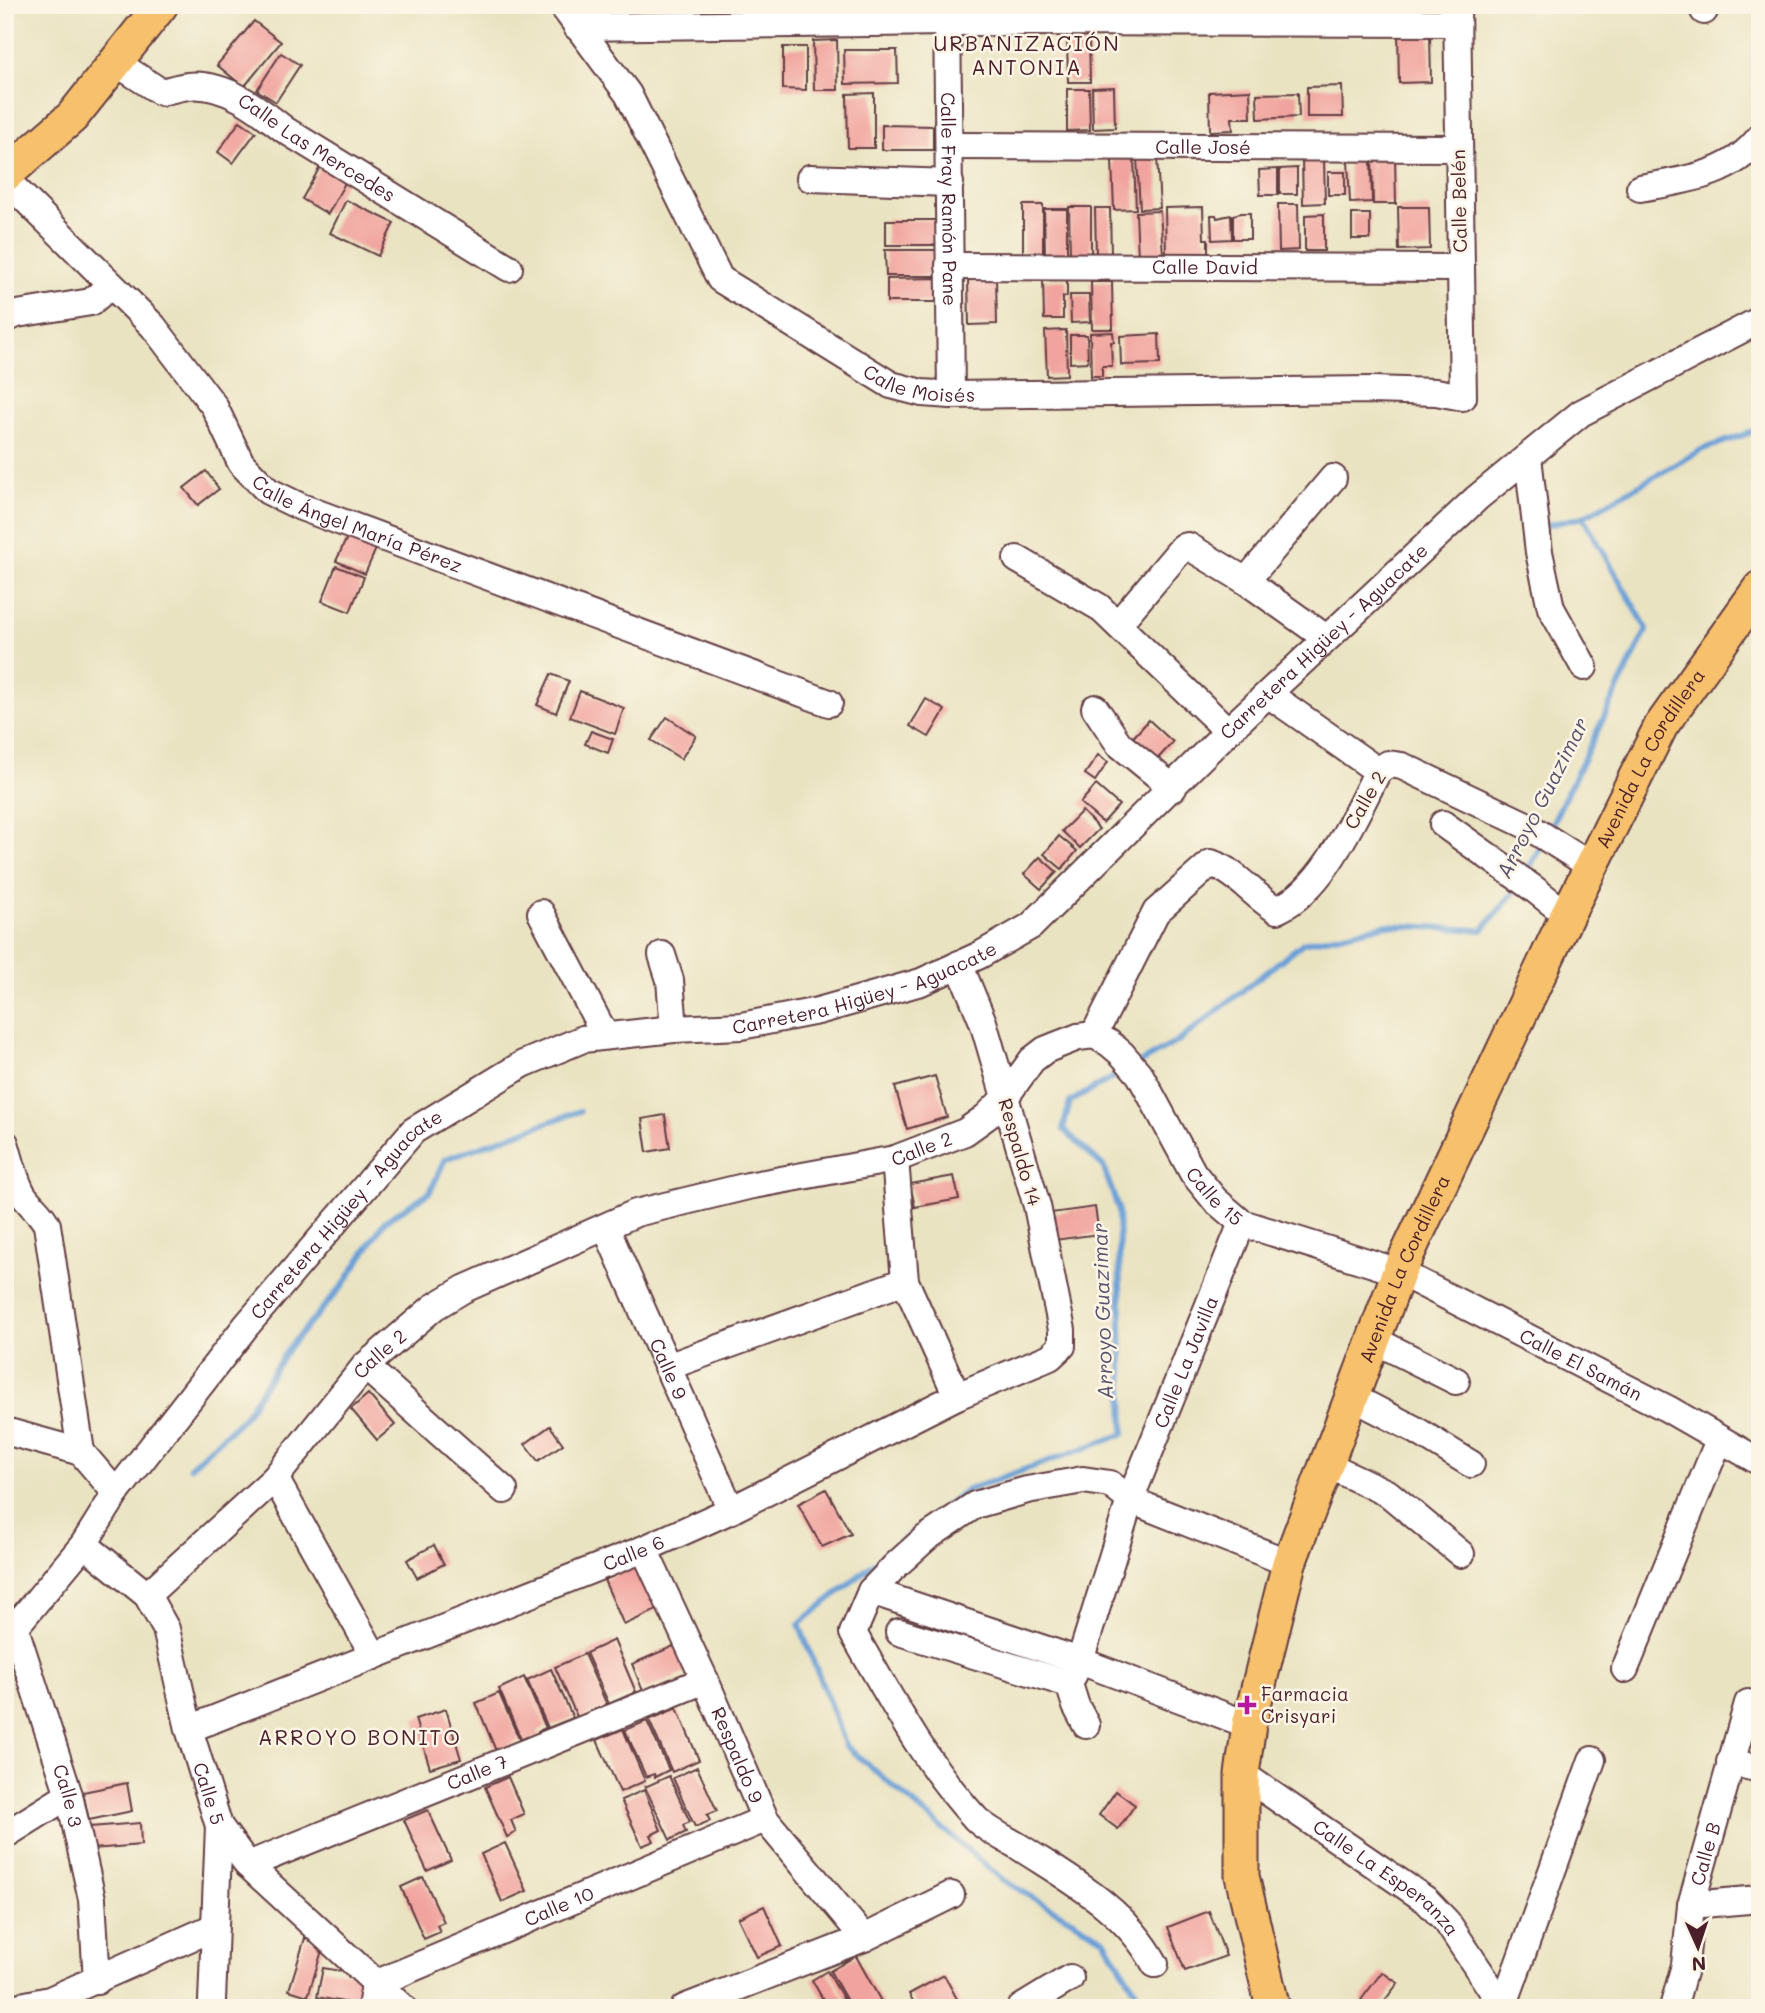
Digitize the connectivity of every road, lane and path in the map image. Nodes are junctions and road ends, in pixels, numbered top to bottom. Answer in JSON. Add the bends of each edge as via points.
{"nodes":[{"id":1,"x":161,"y":5,"type":"edge"},
{"id":2,"x":562,"y":5,"type":"edge"},
{"id":3,"x":948,"y":14,"type":"edge"},
{"id":4,"x":1457,"y":14,"type":"edge"},
{"id":5,"x":577,"y":27,"type":"junction"},
{"id":6,"x":116,"y":62,"type":"junction"},
{"id":7,"x":1760,"y":137,"type":"edge"},
{"id":8,"x":949,"y":146,"type":"junction"},
{"id":9,"x":1458,"y":148,"type":"junction"},
{"id":10,"x":5,"y":177,"type":"edge"},
{"id":11,"x":810,"y":178,"type":"dead end"},
{"id":12,"x":950,"y":183,"type":"junction"},
{"id":13,"x":1640,"y":188,"type":"dead end"},
{"id":14,"x":949,"y":266,"type":"junction"},
{"id":15,"x":509,"y":268,"type":"dead end"},
{"id":16,"x":1460,"y":268,"type":"junction"},
{"id":17,"x":111,"y":285,"type":"junction"},
{"id":18,"x":5,"y":319,"type":"edge"},
{"id":19,"x":1760,"y":320,"type":"edge"},
{"id":20,"x":951,"y":395,"type":"junction"},
{"id":21,"x":1463,"y":397,"type":"joint"},
{"id":22,"x":1528,"y":457,"type":"junction"},
{"id":23,"x":1333,"y":478,"type":"dead end"},
{"id":24,"x":1017,"y":559,"type":"dead end"},
{"id":25,"x":1247,"y":581,"type":"junction"},
{"id":26,"x":1760,"y":588,"type":"edge"},
{"id":27,"x":1118,"y":624,"type":"junction"},
{"id":28,"x":1326,"y":639,"type":"junction"},
{"id":29,"x":1584,"y":667,"type":"dead end"},
{"id":30,"x":1268,"y":694,"type":"junction"},
{"id":31,"x":829,"y":703,"type":"dead end"},
{"id":32,"x":1095,"y":708,"type":"dead end"},
{"id":33,"x":1228,"y":732,"type":"junction"},
{"id":34,"x":1378,"y":771,"type":"junction"},
{"id":35,"x":1172,"y":788,"type":"junction"},
{"id":36,"x":1443,"y":824,"type":"dead end"},
{"id":37,"x":1591,"y":866,"type":"junction"},
{"id":38,"x":541,"y":913,"type":"dead end"},
{"id":39,"x":1566,"y":915,"type":"junction"},
{"id":40,"x":663,"y":955,"type":"dead end"},
{"id":41,"x":959,"y":964,"type":"junction"},
{"id":42,"x":674,"y":1029,"type":"junction"},
{"id":43,"x":605,"y":1035,"type":"junction"},
{"id":44,"x":1094,"y":1035,"type":"junction"},
{"id":45,"x":1004,"y":1098,"type":"junction"},
{"id":46,"x":5,"y":1143,"type":"edge"},
{"id":47,"x":895,"y":1159,"type":"junction"},
{"id":48,"x":1242,"y":1223,"type":"junction"},
{"id":49,"x":606,"y":1228,"type":"junction"},
{"id":50,"x":1399,"y":1272,"type":"junction"},
{"id":51,"x":905,"y":1281,"type":"junction"},
{"id":52,"x":1374,"y":1340,"type":"junction"},
{"id":53,"x":1062,"y":1346,"type":"joint"},
{"id":54,"x":365,"y":1366,"type":"junction"},
{"id":55,"x":667,"y":1367,"type":"junction"},
{"id":56,"x":1456,"y":1381,"type":"dead end"},
{"id":57,"x":957,"y":1396,"type":"junction"},
{"id":58,"x":1352,"y":1397,"type":"junction"},
{"id":59,"x":5,"y":1431,"type":"edge"},
{"id":60,"x":1719,"y":1440,"type":"junction"},
{"id":61,"x":81,"y":1452,"type":"junction"},
{"id":62,"x":1760,"y":1462,"type":"edge"},
{"id":63,"x":1326,"y":1464,"type":"junction"},
{"id":64,"x":1471,"y":1464,"type":"dead end"},
{"id":65,"x":275,"y":1478,"type":"junction"},
{"id":66,"x":504,"y":1490,"type":"dead end"},
{"id":67,"x":117,"y":1493,"type":"junction"},
{"id":68,"x":1130,"y":1500,"type":"junction"},
{"id":69,"x":731,"y":1510,"type":"junction"},
{"id":70,"x":84,"y":1544,"type":"junction"},
{"id":71,"x":644,"y":1549,"type":"junction"},
{"id":72,"x":1461,"y":1555,"type":"dead end"},
{"id":73,"x":1289,"y":1563,"type":"junction"},
{"id":74,"x":871,"y":1591,"type":"junction"},
{"id":75,"x":148,"y":1595,"type":"junction"},
{"id":76,"x":8,"y":1630,"type":"edge"},
{"id":77,"x":899,"y":1632,"type":"dead end"},
{"id":78,"x":374,"y":1657,"type":"junction"},
{"id":79,"x":1625,"y":1669,"type":"dead end"},
{"id":80,"x":1075,"y":1672,"type":"junction"},
{"id":81,"x":705,"y":1680,"type":"junction"},
{"id":82,"x":1748,"y":1703,"type":"dead end"},
{"id":83,"x":1086,"y":1725,"type":"dead end"},
{"id":84,"x":1249,"y":1725,"type":"junction"},
{"id":85,"x":189,"y":1729,"type":"junction"},
{"id":86,"x":1592,"y":1760,"type":"dead end"},
{"id":87,"x":1730,"y":1762,"type":"junction"},
{"id":88,"x":1760,"y":1769,"type":"edge"},
{"id":89,"x":1241,"y":1774,"type":"junction"},
{"id":90,"x":69,"y":1795,"type":"junction"},
{"id":91,"x":765,"y":1819,"type":"junction"},
{"id":92,"x":219,"y":1826,"type":"junction"},
{"id":93,"x":5,"y":1835,"type":"edge"},
{"id":94,"x":248,"y":1866,"type":"junction"},
{"id":95,"x":951,"y":1895,"type":"dead end"},
{"id":96,"x":1760,"y":1899,"type":"edge"},
{"id":97,"x":1691,"y":1905,"type":"junction"},
{"id":98,"x":214,"y":1927,"type":"junction"},
{"id":99,"x":864,"y":1938,"type":"junction"},
{"id":100,"x":1155,"y":1964,"type":"dead end"},
{"id":101,"x":1070,"y":1978,"type":"dead end"},
{"id":102,"x":97,"y":1981,"type":"junction"},
{"id":103,"x":373,"y":1996,"type":"edge"},
{"id":104,"x":212,"y":2001,"type":"dead end"},
{"id":105,"x":51,"y":2004,"type":"edge"},
{"id":106,"x":1503,"y":2007,"type":"edge"},
{"id":107,"x":12,"y":2008,"type":"edge"},
{"id":108,"x":403,"y":2008,"type":"edge"},
{"id":109,"x":684,"y":2008,"type":"edge"},
{"id":110,"x":1021,"y":2008,"type":"edge"},
{"id":111,"x":1273,"y":2008,"type":"edge"},
{"id":112,"x":1672,"y":2008,"type":"edge"}],
"edges":[{"from":1,"to":6,"type":"main road"},
{"from":2,"to":5,"type":"street","name":"Calle Moisés"},
{"from":3,"to":4,"type":"street"},
{"from":3,"to":5,"type":"street"},
{"from":3,"to":8,"type":"street","name":"Calle Fray Ramón Pane"},
{"from":4,"to":9,"type":"street","name":"Calle Belén"},
{"from":5,"to":20,"type":"street","name":"Calle Moisés","via":[[628,94],[720,279],[891,385]]},
{"from":6,"to":10,"type":"main road","via":[[72,117]]},
{"from":6,"to":15,"type":"street","name":"Calle Las Mercedes","via":[[161,92],[191,86],[226,92],[254,105],[285,130]]},
{"from":7,"to":13,"type":"street","via":[[1724,169]]},
{"from":8,"to":9,"type":"street","name":"Calle José"},
{"from":8,"to":12,"type":"street","name":"Calle Fray Ramón Pane"},
{"from":9,"to":16,"type":"street","name":"Calle Belén"},
{"from":10,"to":17,"type":"street","name":"Calle Ángel María Pérez"},
{"from":11,"to":12,"type":"street"},
{"from":12,"to":14,"type":"street","name":"Calle Fray Ramón Pane"},
{"from":14,"to":16,"type":"street","name":"Calle David"},
{"from":14,"to":20,"type":"street","name":"Calle Fray Ramón Pane"},
{"from":16,"to":21,"type":"street","name":"Calle Belén"},
{"from":17,"to":18,"type":"street","via":[[91,302]]},
{"from":17,"to":31,"type":"street","name":"Calle Ángel María Pérez","via":[[153,326],[214,406],[241,463],[268,491]]},
{"from":19,"to":22,"type":"street","name":"Carretera Higüey - Aguacate","via":[[1581,413]]},
{"from":20,"to":21,"type":"street","name":"Calle Moisés","via":[[1372,390]]},
{"from":22,"to":28,"type":"street","name":"Carretera Higüey - Aguacate","via":[[1477,498]]},
{"from":22,"to":29,"type":"street","via":[[1538,552],[1551,608]]},
{"from":23,"to":25,"type":"street"},
{"from":24,"to":27,"type":"street","via":[[1099,607]]},
{"from":25,"to":27,"type":"street","via":[[1183,547]]},
{"from":25,"to":28,"type":"street"},
{"from":26,"to":37,"type":"main road","name":"Avenida La Cordillera","via":[[1661,726]]},
{"from":27,"to":33,"type":"street"},
{"from":28,"to":30,"type":"street","name":"Carretera Higüey - Aguacate"},
{"from":30,"to":33,"type":"street","name":"Carretera Higüey - Aguacate"},
{"from":30,"to":34,"type":"street"},
{"from":32,"to":35,"type":"street","via":[[1119,744]]},
{"from":33,"to":35,"type":"street","name":"Carretera Higüey - Aguacate"},
{"from":34,"to":37,"type":"street","name":"Calle 2","via":[[1388,764],[1402,766],[1526,825]]},
{"from":34,"to":44,"type":"street","name":"Calle 2","via":[[1334,856],[1291,903],[1277,910],[1227,868],[1211,863],[1156,912]]},
{"from":35,"to":41,"type":"street","name":"Carretera Higüey - Aguacate","via":[[1031,926]]},
{"from":36,"to":39,"type":"street"},
{"from":37,"to":39,"type":"main road","name":"Avenida La Cordillera"},
{"from":38,"to":43,"type":"street"},
{"from":39,"to":50,"type":"main road","name":"Avenida La Cordillera"},
{"from":40,"to":42,"type":"street"},
{"from":41,"to":42,"type":"street","name":"Carretera Higüey - Aguacate","via":[[921,982],[818,1011],[741,1026]]},
{"from":41,"to":45,"type":"street","name":"Respaldo 14","via":[[983,1022]]},
{"from":42,"to":43,"type":"street","name":"Carretera Higüey - Aguacate"},
{"from":43,"to":67,"type":"street","name":"Carretera Higüey - Aguacate","via":[[583,1039],[523,1064],[413,1131],[246,1326]]},
{"from":44,"to":45,"type":"street","name":"Calle 2","via":[[1045,1050],[1031,1060]]},
{"from":44,"to":48,"type":"street","name":"Calle 15","via":[[1122,1054],[1140,1075],[1193,1173],[1214,1200]]},
{"from":45,"to":47,"type":"street","name":"Calle 2","via":[[965,1132]]},
{"from":45,"to":53,"type":"street","name":"Respaldo 14","via":[[1037,1206]]},
{"from":46,"to":61,"type":"street","via":[[22,1192],[47,1225]]},
{"from":47,"to":49,"type":"street","name":"Calle 2","via":[[748,1186],[636,1213]]},
{"from":47,"to":51,"type":"street"},
{"from":48,"to":50,"type":"street","name":"Calle 15"},
{"from":48,"to":68,"type":"street","name":"Calle La Javilla"},
{"from":49,"to":54,"type":"street","name":"Calle 2","via":[[464,1289],[434,1307]]},
{"from":49,"to":55,"type":"street","name":"Calle 9"},
{"from":50,"to":52,"type":"main road","name":"Avenida La Cordillera"},
{"from":50,"to":60,"type":"street","name":"Calle El Samán","via":[[1668,1409]]},
{"from":51,"to":55,"type":"street"},
{"from":51,"to":57,"type":"street"},
{"from":52,"to":56,"type":"street"},
{"from":52,"to":58,"type":"main road","name":"Avenida La Cordillera"},
{"from":53,"to":57,"type":"street","name":"Calle 6","via":[[1050,1357]]},
{"from":54,"to":65,"type":"street","name":"Calle 2"},
{"from":54,"to":66,"type":"street"},
{"from":55,"to":69,"type":"street","name":"Calle 9"},
{"from":57,"to":69,"type":"street","name":"Calle 6"},
{"from":58,"to":63,"type":"main road","name":"Avenida La Cordillera"},
{"from":58,"to":64,"type":"street"},
{"from":59,"to":61,"type":"street"},
{"from":60,"to":62,"type":"street","name":"Calle El Samán"},
{"from":60,"to":79,"type":"street"},
{"from":61,"to":67,"type":"street"},
{"from":63,"to":72,"type":"street","via":[[1389,1494]]},
{"from":63,"to":73,"type":"main road","name":"Avenida La Cordillera"},
{"from":65,"to":75,"type":"street","name":"Calle 2"},
{"from":65,"to":78,"type":"street"},
{"from":67,"to":70,"type":"street","name":"Carretera Higüey - Aguacate"},
{"from":68,"to":73,"type":"street"},
{"from":68,"to":74,"type":"street","via":[[1110,1484],[1083,1480],[975,1505],[926,1538]]},
{"from":68,"to":80,"type":"street","name":"Calle La Javilla"},
{"from":69,"to":71,"type":"street","name":"Calle 6"},
{"from":70,"to":75,"type":"street","name":"Calle 5"},
{"from":70,"to":76,"type":"street","name":"Carretera Higüey - Aguacate"},
{"from":71,"to":78,"type":"street","name":"Calle 6"},
{"from":71,"to":81,"type":"street","name":"Respaldo 9"},
{"from":73,"to":84,"type":"main road","name":"Avenida La Cordillera"},
{"from":74,"to":80,"type":"street"},
{"from":74,"to":100,"type":"street","via":[[853,1633],[919,1746],[978,1821],[1085,1889],[1129,1925]]},
{"from":75,"to":85,"type":"street","name":"Calle 5","via":[[166,1629]]},
{"from":76,"to":90,"type":"street","name":"Calle 3"},
{"from":77,"to":80,"type":"street"},
{"from":78,"to":85,"type":"street","name":"Calle 6"},
{"from":80,"to":83,"type":"street","via":[[1076,1706]]},
{"from":80,"to":84,"type":"street"},
{"from":81,"to":91,"type":"street","name":"Respaldo 9"},
{"from":81,"to":94,"type":"street","name":"Calle 7"},
{"from":82,"to":87,"type":"street","name":"Calle B"},
{"from":84,"to":89,"type":"main road","name":"Avenida La Cordillera"},
{"from":85,"to":92,"type":"street","name":"Calle 5"},
{"from":86,"to":106,"type":"street"},
{"from":87,"to":88,"type":"street"},
{"from":87,"to":97,"type":"street","name":"Calle B"},
{"from":89,"to":106,"type":"street","name":"Calle La Esperanza","via":[[1426,1900],[1447,1922]]},
{"from":89,"to":111,"type":"main road","name":"Avenida La Cordillera","via":[[1242,1876]]},
{"from":90,"to":93,"type":"street"},
{"from":90,"to":102,"type":"street","name":"Calle 3","via":[[92,1899]]},
{"from":91,"to":99,"type":"street","name":"Respaldo 9"},
{"from":91,"to":103,"type":"street","name":"Calle 10"},
{"from":92,"to":94,"type":"street","name":"Calle 5"},
{"from":92,"to":98,"type":"street"},
{"from":94,"to":103,"type":"street","name":"Calle 5"},
{"from":95,"to":99,"type":"street"},
{"from":96,"to":97,"type":"street"},
{"from":97,"to":112,"type":"street","name":"Calle B","via":[[1685,1965]]},
{"from":98,"to":102,"type":"street"},
{"from":98,"to":104,"type":"street"},
{"from":99,"to":109,"type":"street"},
{"from":101,"to":110,"type":"street"},
{"from":102,"to":105,"type":"street"},
{"from":103,"to":108,"type":"street","name":"Calle 5"},
{"from":105,"to":107,"type":"street"}]}
